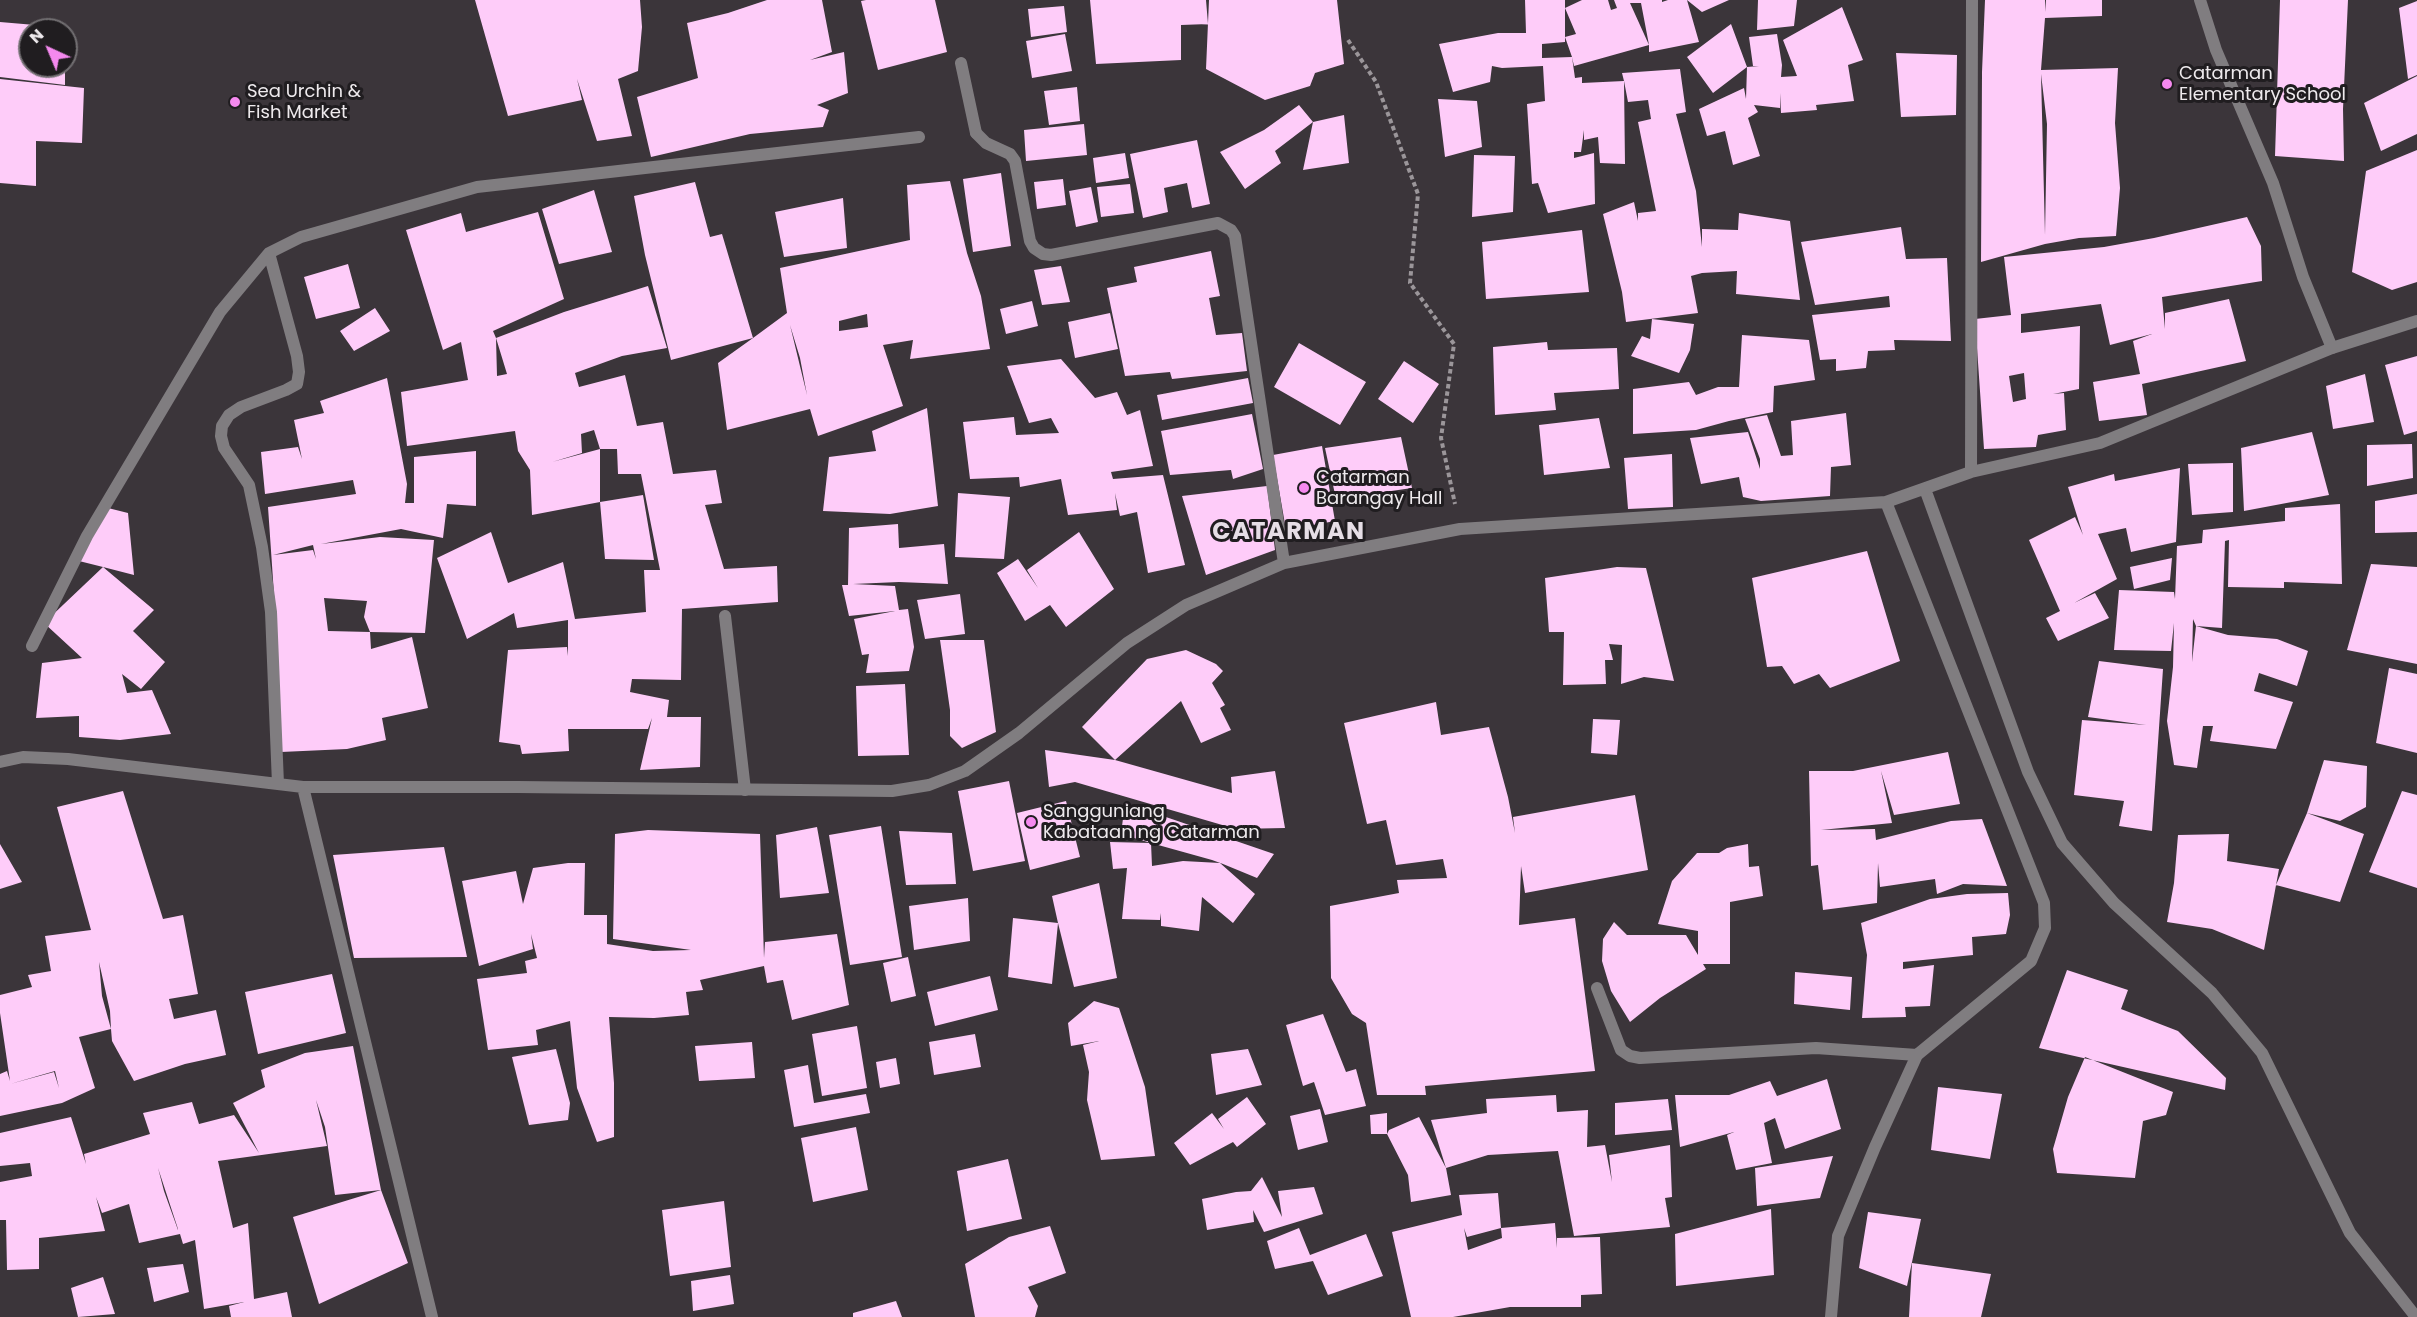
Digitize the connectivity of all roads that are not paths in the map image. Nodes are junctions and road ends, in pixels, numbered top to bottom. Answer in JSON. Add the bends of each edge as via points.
{"nodes":[{"id":1,"x":1971,"y":0,"type":"edge"},
{"id":2,"x":2199,"y":0,"type":"edge"},
{"id":3,"x":961,"y":63,"type":"dead end"},
{"id":4,"x":919,"y":137,"type":"dead end"},
{"id":5,"x":269,"y":253,"type":"junction"},
{"id":6,"x":2417,"y":321,"type":"edge"},
{"id":7,"x":2332,"y":348,"type":"junction"},
{"id":8,"x":1971,"y":472,"type":"junction"},
{"id":9,"x":1925,"y":489,"type":"junction"},
{"id":10,"x":1886,"y":502,"type":"junction"},
{"id":11,"x":1284,"y":563,"type":"junction"},
{"id":12,"x":725,"y":616,"type":"dead end"},
{"id":13,"x":32,"y":646,"type":"dead end"},
{"id":14,"x":0,"y":762,"type":"edge"},
{"id":15,"x":278,"y":784,"type":"junction"},
{"id":16,"x":303,"y":787,"type":"junction"},
{"id":17,"x":745,"y":790,"type":"junction"},
{"id":18,"x":1597,"y":988,"type":"dead end"},
{"id":19,"x":1917,"y":1055,"type":"junction"},
{"id":20,"x":432,"y":1317,"type":"edge"},
{"id":21,"x":1831,"y":1317,"type":"edge"},
{"id":22,"x":2416,"y":1317,"type":"edge"}],
"edges":[{"from":1,"to":8,"type":"street"},
{"from":2,"to":7,"type":"street","via":[[2216,51],[2273,183],[2303,277]]},
{"from":3,"to":11,"type":"street","via":[[976,133],[1015,161],[1030,241],[1043,254],[1218,223],[1235,236]]},
{"from":4,"to":5,"type":"street","via":[[477,187],[301,237]]},
{"from":5,"to":13,"type":"street","via":[[220,312],[87,536]]},
{"from":5,"to":15,"type":"street","via":[[297,356],[297,384],[228,415],[221,436],[224,448],[249,485],[262,547],[272,612]]},
{"from":6,"to":7,"type":"street"},
{"from":7,"to":8,"type":"street","via":[[2100,443]]},
{"from":8,"to":9,"type":"street"},
{"from":9,"to":10,"type":"street"},
{"from":9,"to":22,"type":"street","via":[[2028,772],[2062,843],[2114,903],[2212,993],[2262,1053],[2350,1233]]},
{"from":10,"to":11,"type":"street","via":[[1460,529]]},
{"from":10,"to":19,"type":"street","via":[[2044,903],[2045,928],[2031,962]]},
{"from":11,"to":17,"type":"street","via":[[1186,606],[1127,643],[1019,733],[965,771],[929,784],[892,791]]},
{"from":12,"to":17,"type":"street"},
{"from":14,"to":15,"type":"street","via":[[23,757],[68,759]]},
{"from":15,"to":16,"type":"street"},
{"from":16,"to":17,"type":"street"},
{"from":16,"to":20,"type":"street"},
{"from":18,"to":19,"type":"street","via":[[1621,1050],[1630,1056],[1816,1048]]},
{"from":19,"to":21,"type":"street","via":[[1838,1236]]}]}
